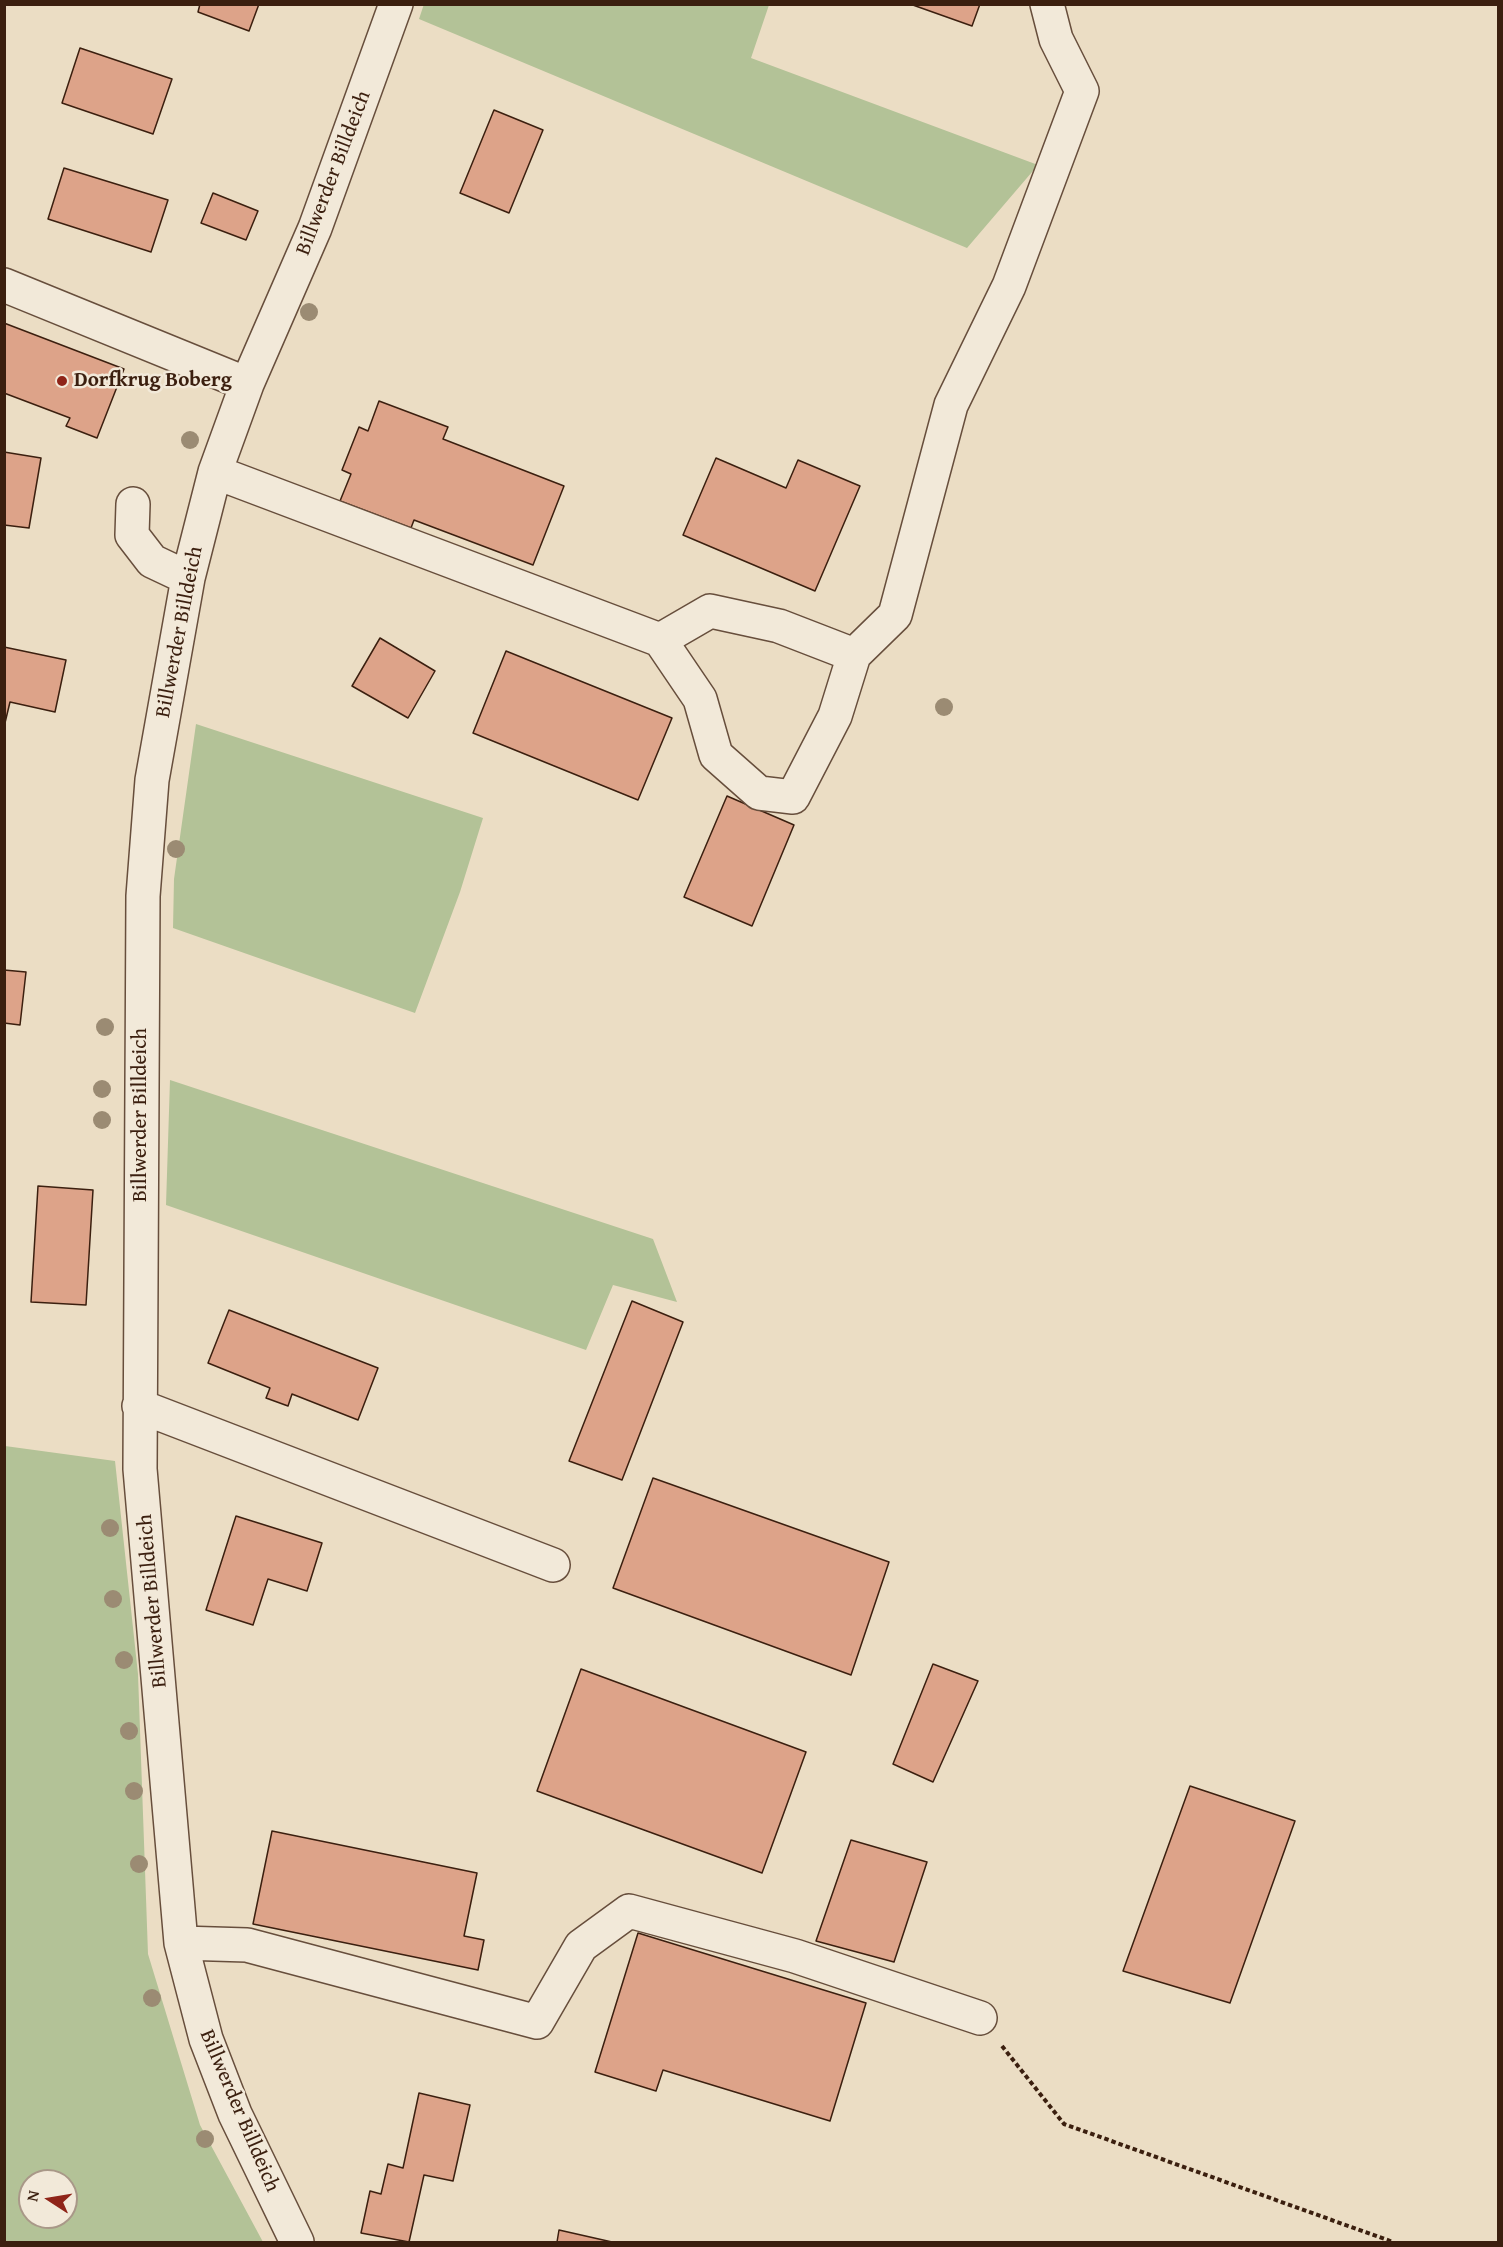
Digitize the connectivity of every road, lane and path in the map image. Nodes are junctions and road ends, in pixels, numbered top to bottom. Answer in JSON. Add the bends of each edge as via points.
{"nodes":[{"id":1,"x":396,"y":4,"type":"edge"},
{"id":2,"x":1047,"y":4,"type":"edge"},
{"id":3,"x":4,"y":285,"type":"edge"},
{"id":4,"x":247,"y":384,"type":"junction"},
{"id":5,"x":215,"y":472,"type":"junction"},
{"id":6,"x":134,"y":504,"type":"dead end"},
{"id":7,"x":188,"y":578,"type":"junction"},
{"id":8,"x":660,"y":640,"type":"junction"},
{"id":9,"x":854,"y":654,"type":"junction"},
{"id":10,"x":139,"y":1406,"type":"junction"},
{"id":11,"x":553,"y":1565,"type":"dead end"},
{"id":12,"x":181,"y":1943,"type":"junction"},
{"id":13,"x":980,"y":2018,"type":"joint"},
{"id":14,"x":297,"y":2242,"type":"edge"},
{"id":15,"x":1393,"y":2242,"type":"edge"}],
"edges":[{"from":1,"to":4,"type":"street","name":"Billwerder Billdeich","via":[[315,228]]},
{"from":2,"to":9,"type":"street","via":[[1056,39],[1082,91],[1009,286],[951,405],[895,615]]},
{"from":3,"to":4,"type":"street"},
{"from":4,"to":5,"type":"street","name":"Billwerder Billdeich"},
{"from":5,"to":7,"type":"street","name":"Billwerder Billdeich"},
{"from":5,"to":8,"type":"street"},
{"from":6,"to":7,"type":"street","via":[[132,535],[152,561]]},
{"from":7,"to":10,"type":"street","name":"Billwerder Billdeich","via":[[152,780],[143,896]]},
{"from":8,"to":9,"type":"street","via":[[710,611],[779,626]]},
{"from":8,"to":9,"type":"street","via":[[700,699],[717,755],[759,793],[793,797],[835,716]]},
{"from":10,"to":11,"type":"street"},
{"from":10,"to":12,"type":"street","name":"Billwerder Billdeich","via":[[140,1469]]},
{"from":12,"to":13,"type":"street","via":[[247,1945],[537,2022],[581,1946],[629,1911],[795,1956]]},
{"from":12,"to":14,"type":"street","name":"Billwerder Billdeich","via":[[206,2039],[236,2114]]},
{"from":13,"to":15,"type":"path","via":[[1064,2124]]}]}
